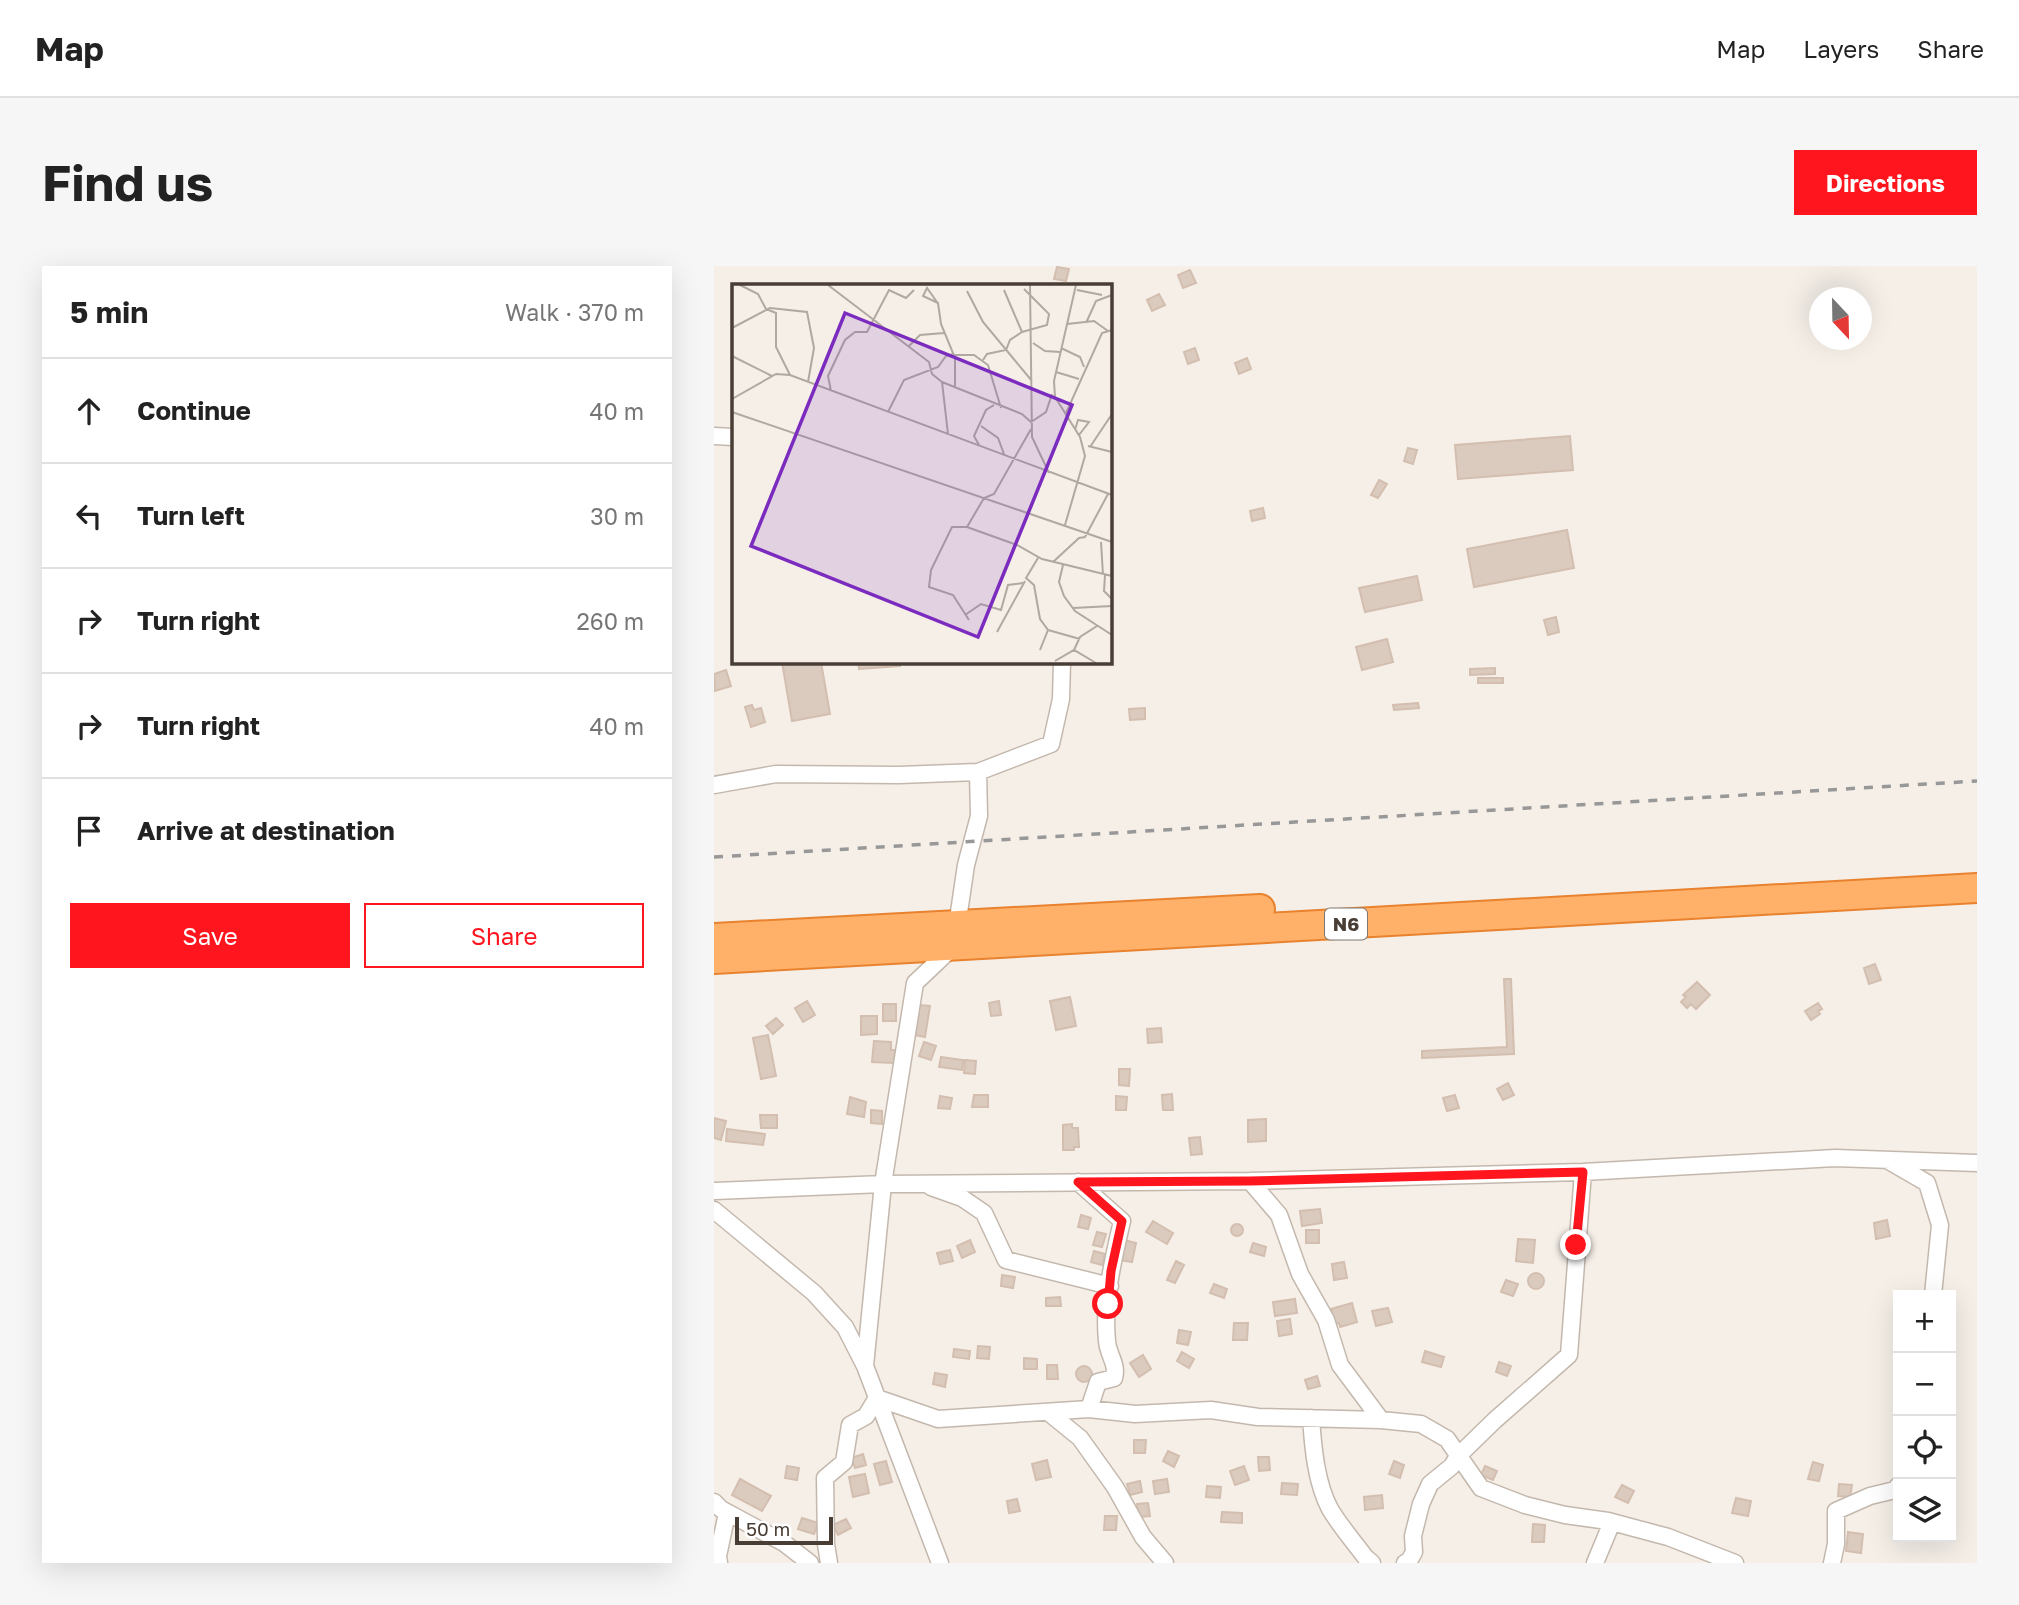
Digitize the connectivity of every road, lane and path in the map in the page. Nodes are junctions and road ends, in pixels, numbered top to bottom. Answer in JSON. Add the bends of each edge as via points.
{"nodes":[{"id":1,"x":714,"y":436,"type":"edge"},
{"id":2,"x":732,"y":437,"type":"edge"},
{"id":3,"x":1062,"y":663,"type":"edge"},
{"id":4,"x":978,"y":772,"type":"junction"},
{"id":5,"x":714,"y":785,"type":"edge"},
{"id":6,"x":1977,"y":872,"type":"edge"},
{"id":7,"x":1977,"y":888,"type":"edge"},
{"id":8,"x":956,"y":935,"type":"junction"},
{"id":9,"x":714,"y":938,"type":"edge"},
{"id":10,"x":714,"y":959,"type":"edge"},
{"id":11,"x":1886,"y":1160,"type":"junction"},
{"id":12,"x":1977,"y":1163,"type":"edge"},
{"id":13,"x":1583,"y":1172,"type":"junction"},
{"id":14,"x":1250,"y":1181,"type":"junction"},
{"id":15,"x":1078,"y":1182,"type":"junction"},
{"id":16,"x":919,"y":1183,"type":"junction"},
{"id":17,"x":883,"y":1184,"type":"junction"},
{"id":18,"x":714,"y":1191,"type":"edge"},
{"id":19,"x":714,"y":1210,"type":"edge"},
{"id":20,"x":1110,"y":1286,"type":"junction"},
{"id":21,"x":1934,"y":1290,"type":"edge"},
{"id":22,"x":865,"y":1366,"type":"junction"},
{"id":23,"x":877,"y":1398,"type":"junction"},
{"id":24,"x":1089,"y":1409,"type":"junction"},
{"id":25,"x":1048,"y":1412,"type":"junction"},
{"id":26,"x":1311,"y":1418,"type":"junction"},
{"id":27,"x":1381,"y":1420,"type":"junction"},
{"id":28,"x":1458,"y":1456,"type":"junction"},
{"id":29,"x":1893,"y":1490,"type":"edge"},
{"id":30,"x":714,"y":1502,"type":"edge"},
{"id":31,"x":727,"y":1513,"type":"junction"},
{"id":32,"x":1612,"y":1522,"type":"junction"},
{"id":33,"x":719,"y":1563,"type":"edge"},
{"id":34,"x":810,"y":1563,"type":"edge"},
{"id":35,"x":829,"y":1563,"type":"edge"},
{"id":36,"x":940,"y":1563,"type":"edge"},
{"id":37,"x":1165,"y":1563,"type":"edge"},
{"id":38,"x":1372,"y":1563,"type":"edge"},
{"id":39,"x":1405,"y":1563,"type":"edge"},
{"id":40,"x":1595,"y":1563,"type":"edge"},
{"id":41,"x":1735,"y":1563,"type":"edge"},
{"id":42,"x":1832,"y":1563,"type":"edge"}],
"edges":[{"from":1,"to":2,"type":"street"},
{"from":3,"to":4,"type":"street","via":[[1061,699],[1051,744]]},
{"from":4,"to":5,"type":"street","via":[[776,774]]},
{"from":4,"to":8,"type":"street","via":[[979,816]]},
{"from":6,"to":8,"type":"highway","number":"N6"},
{"from":7,"to":8,"type":"highway","number":"N6"},
{"from":8,"to":9,"type":"highway","number":"N6"},
{"from":8,"to":10,"type":"highway","number":"N6"},
{"from":8,"to":17,"type":"street","via":[[915,983]]},
{"from":11,"to":12,"type":"street"},
{"from":11,"to":13,"type":"street","via":[[1835,1158]]},
{"from":11,"to":21,"type":"street","via":[[1927,1183],[1940,1225]]},
{"from":13,"to":14,"type":"street"},
{"from":13,"to":28,"type":"street","via":[[1569,1355]]},
{"from":14,"to":15,"type":"street"},
{"from":14,"to":27,"type":"street","via":[[1279,1215],[1300,1274],[1326,1320],[1340,1366]]},
{"from":15,"to":16,"type":"street"},
{"from":15,"to":20,"type":"street","via":[[1122,1221]]},
{"from":16,"to":17,"type":"street"},
{"from":16,"to":20,"type":"street","via":[[962,1198],[984,1213],[1006,1260]]},
{"from":17,"to":18,"type":"street"},
{"from":17,"to":22,"type":"street"},
{"from":19,"to":22,"type":"street","via":[[814,1293],[845,1327]]},
{"from":20,"to":24,"type":"street","via":[[1107,1343],[1116,1369],[1114,1378],[1098,1382]]},
{"from":22,"to":23,"type":"street"},
{"from":23,"to":25,"type":"street","via":[[938,1419]]},
{"from":23,"to":35,"type":"street","via":[[866,1416],[850,1425],[844,1462],[825,1478]]},
{"from":23,"to":36,"type":"street"},
{"from":24,"to":25,"type":"street"},
{"from":24,"to":26,"type":"street","via":[[1135,1414],[1211,1409],[1258,1417]]},
{"from":25,"to":37,"type":"street","via":[[1080,1438],[1143,1537]]},
{"from":26,"to":27,"type":"street"},
{"from":26,"to":38,"type":"street","via":[[1312,1442],[1330,1507]]},
{"from":27,"to":28,"type":"street","via":[[1421,1424],[1447,1438]]},
{"from":28,"to":32,"type":"street","via":[[1482,1488],[1525,1506]]},
{"from":28,"to":39,"type":"street","via":[[1430,1484],[1413,1536],[1414,1552]]},
{"from":29,"to":42,"type":"street","via":[[1836,1511]]},
{"from":30,"to":31,"type":"street"},
{"from":31,"to":33,"type":"street"},
{"from":31,"to":34,"type":"street","via":[[784,1543]]},
{"from":32,"to":40,"type":"street"},
{"from":32,"to":41,"type":"street"}]}
